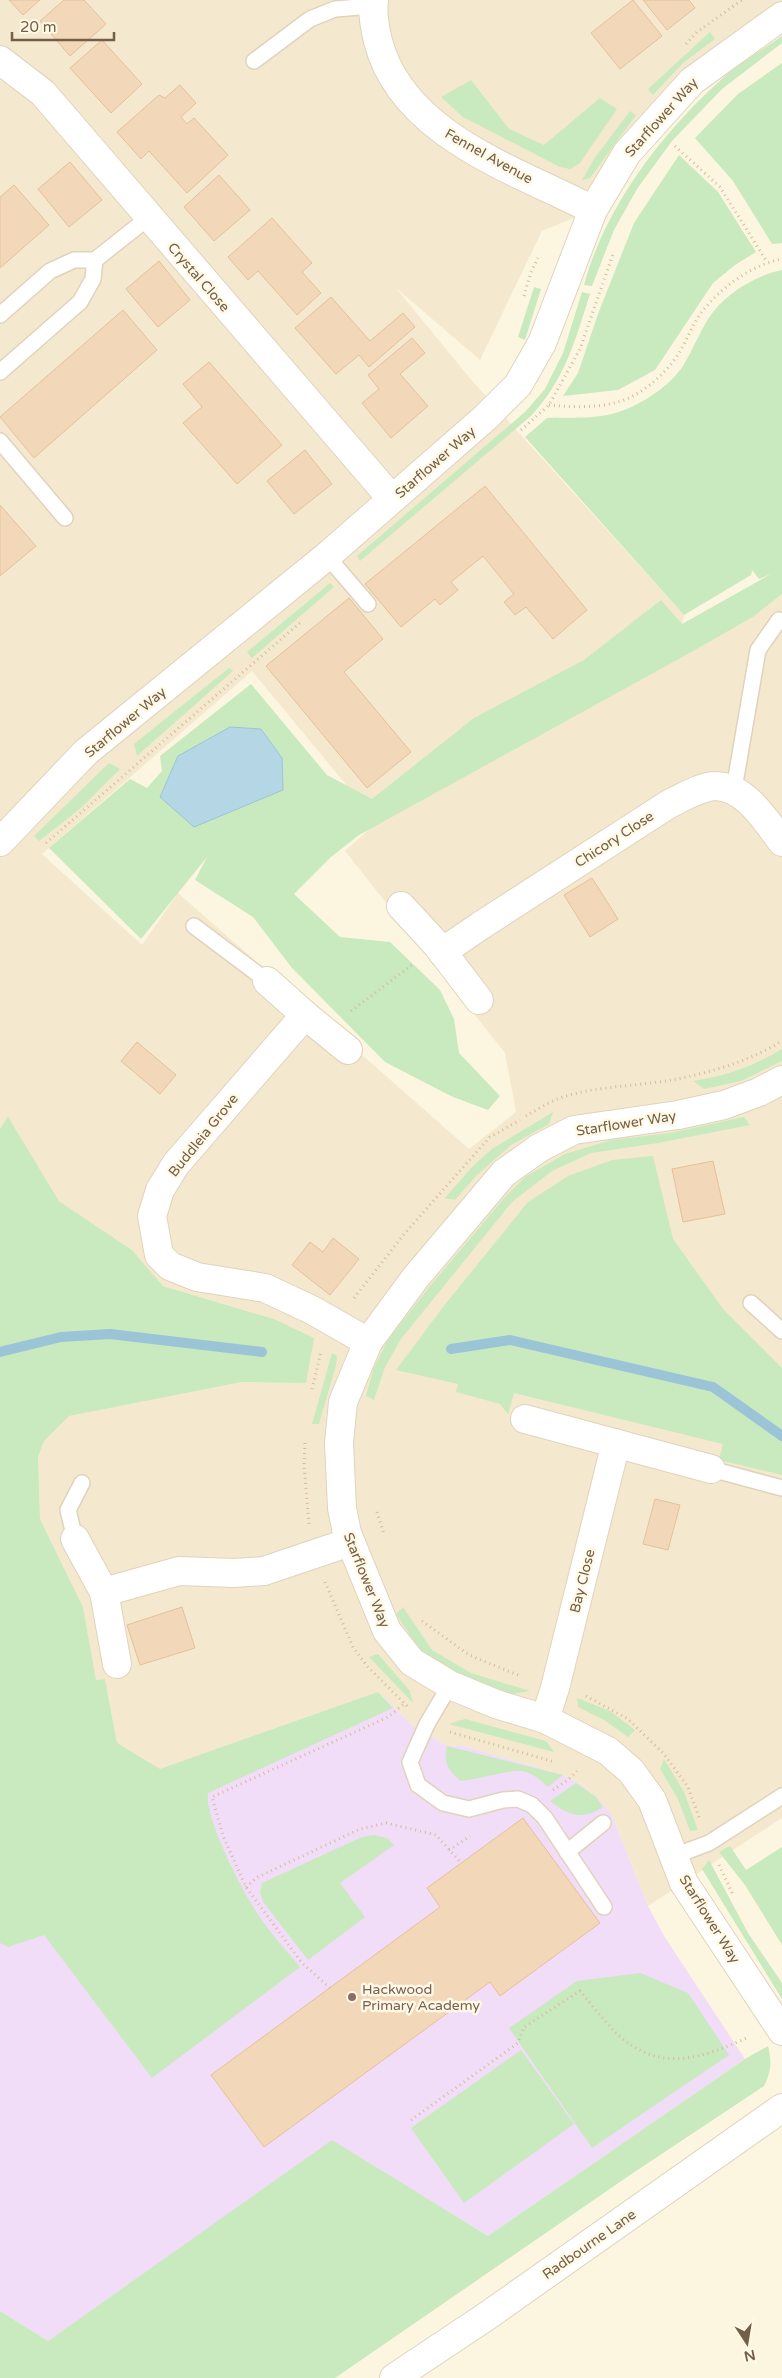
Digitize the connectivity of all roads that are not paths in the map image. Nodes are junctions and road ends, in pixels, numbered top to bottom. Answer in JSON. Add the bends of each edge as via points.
{"nodes":[{"id":1,"x":373,"y":3,"type":"edge"},
{"id":2,"x":782,"y":16,"type":"edge"},
{"id":3,"x":0,"y":60,"type":"edge"},
{"id":4,"x":254,"y":61,"type":"dead end"},
{"id":5,"x":593,"y":210,"type":"junction"},
{"id":6,"x":148,"y":218,"type":"junction"},
{"id":7,"x":95,"y":260,"type":"junction"},
{"id":8,"x":0,"y":314,"type":"edge"},
{"id":9,"x":0,"y":372,"type":"edge"},
{"id":10,"x":0,"y":441,"type":"edge"},
{"id":11,"x":392,"y":500,"type":"junction"},
{"id":12,"x":65,"y":518,"type":"dead end"},
{"id":13,"x":327,"y":556,"type":"junction"},
{"id":14,"x":368,"y":604,"type":"dead end"},
{"id":15,"x":779,"y":620,"type":"dead end"},
{"id":16,"x":734,"y":790,"type":"junction"},
{"id":17,"x":0,"y":842,"type":"edge"},
{"id":18,"x":782,"y":842,"type":"edge"},
{"id":19,"x":401,"y":906,"type":"dead end"},
{"id":20,"x":194,"y":926,"type":"dead end"},
{"id":21,"x":440,"y":948,"type":"junction"},
{"id":22,"x":267,"y":981,"type":"joint"},
{"id":23,"x":479,"y":1000,"type":"dead end"},
{"id":24,"x":314,"y":1023,"type":"junction"},
{"id":25,"x":348,"y":1050,"type":"dead end"},
{"id":26,"x":782,"y":1080,"type":"edge"},
{"id":27,"x":751,"y":1303,"type":"dead end"},
{"id":28,"x":782,"y":1331,"type":"edge"},
{"id":29,"x":368,"y":1342,"type":"junction"},
{"id":30,"x":525,"y":1419,"type":"dead end"},
{"id":31,"x":616,"y":1443,"type":"junction"},
{"id":32,"x":711,"y":1469,"type":"joint"},
{"id":33,"x":82,"y":1483,"type":"dead end"},
{"id":34,"x":782,"y":1488,"type":"edge"},
{"id":35,"x":75,"y":1539,"type":"joint"},
{"id":36,"x":350,"y":1542,"type":"junction"},
{"id":37,"x":104,"y":1592,"type":"junction"},
{"id":38,"x":118,"y":1664,"type":"dead end"},
{"id":39,"x":450,"y":1685,"type":"junction"},
{"id":40,"x":546,"y":1719,"type":"junction"},
{"id":41,"x":782,"y":1796,"type":"edge"},
{"id":42,"x":603,"y":1823,"type":"dead end"},
{"id":43,"x":567,"y":1852,"type":"junction"},
{"id":44,"x":674,"y":1856,"type":"junction"},
{"id":45,"x":604,"y":1907,"type":"dead end"},
{"id":46,"x":782,"y":2031,"type":"edge"},
{"id":47,"x":782,"y":2108,"type":"edge"},
{"id":48,"x":394,"y":2378,"type":"edge"}],
"edges":[{"from":1,"to":4,"type":"lane","via":[[335,9],[310,19]]},
{"from":1,"to":5,"type":"street","name":"Fennel Avenue","via":[[381,53],[394,80],[415,107],[449,137]]},
{"from":2,"to":5,"type":"street","name":"Starflower Way","via":[[692,81],[627,152]]},
{"from":3,"to":6,"type":"street","name":"Crystal Close","via":[[43,94]]},
{"from":5,"to":11,"type":"street","name":"Starflower Way","via":[[542,343],[518,385]]},
{"from":6,"to":7,"type":"lane"},
{"from":6,"to":11,"type":"street","name":"Crystal Close"},
{"from":7,"to":8,"type":"lane","via":[[74,260],[50,270]]},
{"from":7,"to":9,"type":"lane","via":[[93,279],[80,302]]},
{"from":10,"to":12,"type":"lane"},
{"from":11,"to":13,"type":"street","name":"Starflower Way"},
{"from":13,"to":14,"type":"lane"},
{"from":13,"to":17,"type":"street","name":"Starflower Way","via":[[86,752]]},
{"from":15,"to":16,"type":"lane","via":[[758,650]]},
{"from":16,"to":18,"type":"street","via":[[756,809]]},
{"from":16,"to":21,"type":"street","name":"Chicory Close","via":[[715,786],[669,804],[480,926]]},
{"from":19,"to":21,"type":"street"},
{"from":20,"to":22,"type":"lane"},
{"from":21,"to":23,"type":"street"},
{"from":22,"to":24,"type":"street"},
{"from":24,"to":25,"type":"street"},
{"from":24,"to":29,"type":"street","name":"Buddleia Grove","via":[[172,1171],[160,1190],[152,1216],[159,1254],[170,1266],[197,1277],[264,1288],[312,1310]]},
{"from":26,"to":29,"type":"street","name":"Starflower Way","via":[[724,1105],[574,1130],[539,1148],[504,1173],[416,1277]]},
{"from":27,"to":28,"type":"lane"},
{"from":29,"to":36,"type":"street","name":"Starflower Way","via":[[343,1402],[339,1443],[342,1508]]},
{"from":30,"to":31,"type":"street"},
{"from":31,"to":32,"type":"street"},
{"from":31,"to":40,"type":"street","name":"Bay Close"},
{"from":32,"to":34,"type":"lane"},
{"from":33,"to":35,"type":"lane","via":[[68,1510]]},
{"from":35,"to":37,"type":"street"},
{"from":36,"to":37,"type":"street","via":[[264,1571],[179,1570]]},
{"from":36,"to":39,"type":"street","name":"Starflower Way","via":[[387,1630],[412,1662]]},
{"from":37,"to":38,"type":"street"},
{"from":39,"to":40,"type":"street","name":"Starflower Way","via":[[496,1704]]},
{"from":39,"to":43,"type":"lane","via":[[410,1762],[418,1785],[443,1803],[469,1809],[518,1799],[532,1805],[545,1818]]},
{"from":40,"to":44,"type":"street","name":"Starflower Way","via":[[608,1751],[631,1771],[652,1800]]},
{"from":41,"to":44,"type":"lane","via":[[709,1843]]},
{"from":42,"to":43,"type":"lane"},
{"from":43,"to":45,"type":"lane"},
{"from":44,"to":46,"type":"street","name":"Starflower Way","via":[[684,1883]]},
{"from":47,"to":48,"type":"street","name":"Radbourne Lane"}]}
